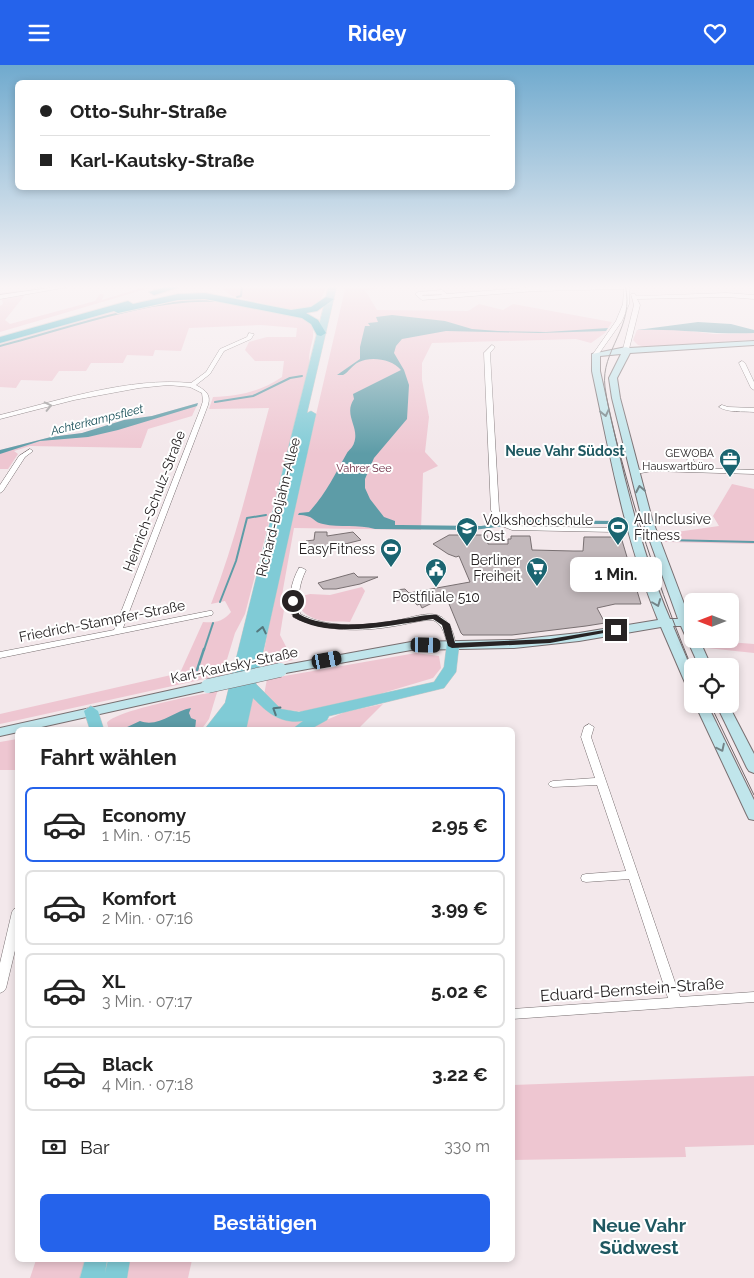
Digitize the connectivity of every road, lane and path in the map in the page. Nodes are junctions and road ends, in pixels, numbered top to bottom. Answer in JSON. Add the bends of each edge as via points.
{"nodes":[{"id":1,"x":241,"y":342,"type":"edge"},
{"id":2,"x":319,"y":342,"type":"edge"},
{"id":3,"x":327,"y":342,"type":"edge"},
{"id":4,"x":604,"y":342,"type":"edge"},
{"id":5,"x":627,"y":342,"type":"edge"},
{"id":6,"x":754,"y":343,"type":"edge"},
{"id":7,"x":602,"y":345,"type":"junction"},
{"id":8,"x":682,"y":346,"type":"junction"},
{"id":9,"x":492,"y":347,"type":"dead end"},
{"id":10,"x":611,"y":351,"type":"junction"},
{"id":11,"x":643,"y":355,"type":"junction"},
{"id":12,"x":596,"y":357,"type":"junction"},
{"id":13,"x":624,"y":357,"type":"junction"},
{"id":14,"x":742,"y":363,"type":"dead end"},
{"id":15,"x":193,"y":385,"type":"junction"},
{"id":16,"x":754,"y":388,"type":"edge"},
{"id":17,"x":722,"y":407,"type":"dead end"},
{"id":18,"x":754,"y":410,"type":"edge"},
{"id":19,"x":0,"y":417,"type":"edge"},
{"id":20,"x":30,"y":451,"type":"dead end"},
{"id":21,"x":693,"y":454,"type":"dead end"},
{"id":22,"x":635,"y":469,"type":"junction"},
{"id":23,"x":695,"y":470,"type":"junction"},
{"id":24,"x":754,"y":472,"type":"edge"},
{"id":25,"x":0,"y":491,"type":"edge"},
{"id":26,"x":633,"y":530,"type":"junction"},
{"id":27,"x":302,"y":570,"type":"dead end"},
{"id":28,"x":209,"y":613,"type":"dead end"},
{"id":29,"x":684,"y":619,"type":"edge"},
{"id":30,"x":665,"y":622,"type":"junction"},
{"id":31,"x":684,"y":622,"type":"edge"},
{"id":32,"x":117,"y":632,"type":"junction"},
{"id":33,"x":452,"y":646,"type":"junction"},
{"id":34,"x":0,"y":655,"type":"edge"},
{"id":35,"x":684,"y":666,"type":"edge"},
{"id":36,"x":249,"y":685,"type":"junction"},
{"id":37,"x":231,"y":703,"type":"junction"},
{"id":38,"x":340,"y":709,"type":"junction"},
{"id":39,"x":91,"y":711,"type":"junction"},
{"id":40,"x":705,"y":713,"type":"edge"},
{"id":41,"x":726,"y":713,"type":"edge"},
{"id":42,"x":22,"y":727,"type":"edge"},
{"id":43,"x":96,"y":727,"type":"edge"},
{"id":44,"x":213,"y":727,"type":"edge"},
{"id":45,"x":226,"y":727,"type":"edge"},
{"id":46,"x":240,"y":727,"type":"edge"},
{"id":47,"x":304,"y":727,"type":"edge"},
{"id":48,"x":589,"y":727,"type":"dead end"},
{"id":49,"x":15,"y":729,"type":"edge"},
{"id":50,"x":0,"y":732,"type":"edge"},
{"id":51,"x":754,"y":768,"type":"edge"},
{"id":52,"x":600,"y":781,"type":"junction"},
{"id":53,"x":553,"y":784,"type":"dead end"},
{"id":54,"x":754,"y":815,"type":"edge"},
{"id":55,"x":632,"y":875,"type":"junction"},
{"id":56,"x":586,"y":878,"type":"dead end"},
{"id":57,"x":15,"y":925,"type":"edge"},
{"id":58,"x":0,"y":988,"type":"edge"},
{"id":59,"x":754,"y":997,"type":"edge"},
{"id":60,"x":676,"y":1003,"type":"junction"},
{"id":61,"x":515,"y":1014,"type":"edge"},
{"id":62,"x":96,"y":1262,"type":"edge"},
{"id":63,"x":118,"y":1262,"type":"edge"},
{"id":64,"x":92,"y":1278,"type":"edge"},
{"id":65,"x":114,"y":1278,"type":"edge"}],
"edges":[{"from":1,"to":15,"type":"street","via":[[222,350],[208,373]]},
{"from":2,"to":37,"type":"main road","name":"Richard-Boljahn-Allee"},
{"from":36,"to":3,"type":"main road","name":"Richard-Boljahn-Allee","one_way":true},
{"from":4,"to":7,"type":"street"},
{"from":5,"to":13,"type":"street"},
{"from":6,"to":8,"type":"street"},
{"from":7,"to":10,"type":"street"},
{"from":7,"to":12,"type":"street"},
{"from":8,"to":11,"type":"street"},
{"from":8,"to":13,"type":"street"},
{"from":9,"to":26,"type":"street","via":[[488,353],[488,372],[495,510],[503,524],[512,528]]},
{"from":10,"to":12,"type":"street"},
{"from":10,"to":13,"type":"street"},
{"from":11,"to":13,"type":"street"},
{"from":11,"to":13,"type":"street"},
{"from":12,"to":13,"type":"street"},
{"from":12,"to":26,"type":"street","one_way":true,"via":[[596,371]]},
{"from":13,"to":22,"type":"street","via":[[613,383]]},
{"from":14,"to":16,"type":"street"},
{"from":19,"to":15,"type":"street","one_way":true,"via":[[153,383]]},
{"from":15,"to":32,"type":"street","name":"Heinrich-Schulz-Straße","via":[[207,397],[204,408]]},
{"from":17,"to":18,"type":"street"},
{"from":20,"to":25,"type":"street","via":[[22,456]]},
{"from":21,"to":23,"type":"street","via":[[690,460]]},
{"from":22,"to":23,"type":"street"},
{"from":29,"to":22,"type":"street","one_way":true,"via":[[647,519]]},
{"from":23,"to":24,"type":"street"},
{"from":26,"to":30,"type":"street","one_way":true},
{"from":27,"to":33,"type":"street","via":[[293,601],[296,615],[305,621],[322,625],[372,626],[434,617],[446,624]]},
{"from":28,"to":32,"type":"street","name":"Friedrich-Stampfer-Straße"},
{"from":30,"to":31,"type":"street","name":"Karl-Kautsky-Straße"},
{"from":30,"to":33,"type":"street","name":"Karl-Kautsky-Straße","via":[[550,641]]},
{"from":30,"to":35,"type":"street"},
{"from":32,"to":34,"type":"street","name":"Friedrich-Stampfer-Straße"},
{"from":33,"to":38,"type":"main road","via":[[452,666],[438,685]]},
{"from":33,"to":39,"type":"street","name":"Karl-Kautsky-Straße","bridge":true,"via":[[411,646],[280,670]]},
{"from":38,"to":36,"type":"main road","one_way":true,"via":[[314,715],[285,716],[267,704]]},
{"from":36,"to":46,"type":"main road","name":"Richard-Boljahn-Allee"},
{"from":37,"to":44,"type":"main road"},
{"from":37,"to":45,"type":"main road","name":"Richard-Boljahn-Allee"},
{"from":38,"to":47,"type":"main road"},
{"from":39,"to":42,"type":"street","name":"Karl-Kautsky-Straße"},
{"from":39,"to":43,"type":"main road"},
{"from":40,"to":54,"type":"street","one_way":true},
{"from":41,"to":51,"type":"street"},
{"from":48,"to":52,"type":"street","via":[[586,737]]},
{"from":49,"to":50,"type":"street","name":"Karl-Kautsky-Straße"},
{"from":52,"to":53,"type":"street"},
{"from":52,"to":55,"type":"street"},
{"from":55,"to":56,"type":"street"},
{"from":55,"to":60,"type":"street"},
{"from":57,"to":58,"type":"street"},
{"from":59,"to":60,"type":"street","name":"Eduard-Bernstein-Straße"},
{"from":60,"to":61,"type":"street","name":"Eduard-Bernstein-Straße"},
{"from":62,"to":64,"type":"main road"},
{"from":63,"to":65,"type":"main road"}]}
